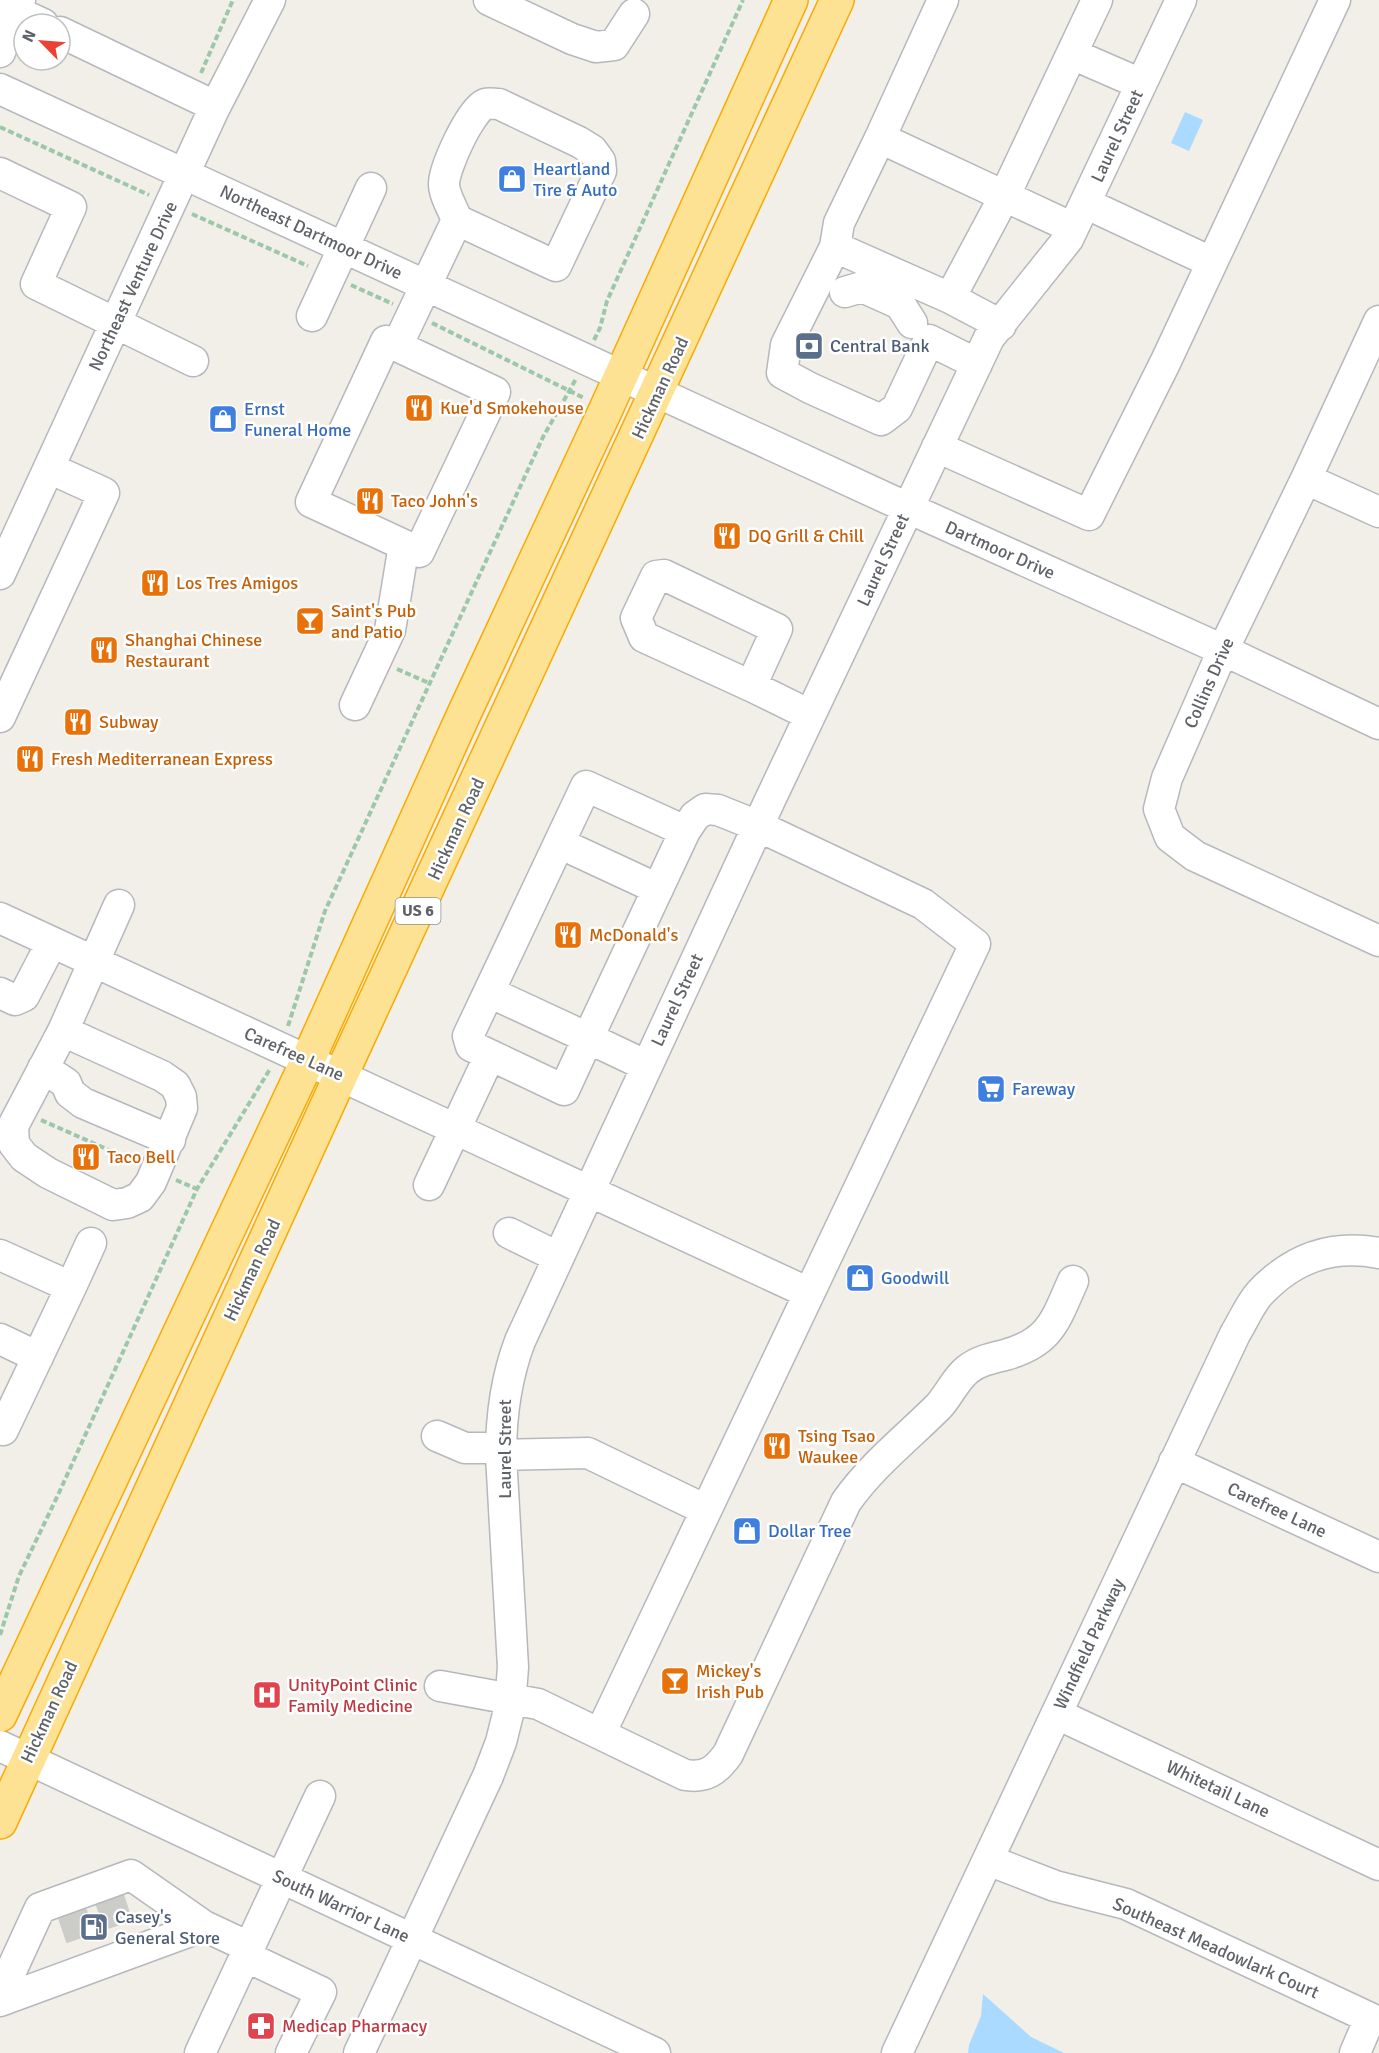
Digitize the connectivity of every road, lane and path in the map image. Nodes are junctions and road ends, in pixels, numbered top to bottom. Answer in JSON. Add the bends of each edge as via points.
{"nodes":[{"id":1,"x":270,"y":0,"type":"edge"},
{"id":2,"x":489,"y":0,"type":"edge"},
{"id":3,"x":743,"y":0,"type":"edge"},
{"id":4,"x":791,"y":0,"type":"edge"},
{"id":5,"x":837,"y":0,"type":"edge"},
{"id":6,"x":943,"y":0,"type":"edge"},
{"id":7,"x":1097,"y":0,"type":"edge"},
{"id":8,"x":1181,"y":0,"type":"edge"},
{"id":9,"x":1335,"y":0,"type":"edge"},
{"id":10,"x":12,"y":5,"type":"edge"},
{"id":11,"x":634,"y":14,"type":"dead end"},
{"id":12,"x":72,"y":38,"type":"edge"},
{"id":13,"x":0,"y":52,"type":"edge"},
{"id":14,"x":1072,"y":54,"type":"junction"},
{"id":15,"x":1141,"y":84,"type":"junction"},
{"id":16,"x":0,"y":89,"type":"edge"},
{"id":17,"x":213,"y":111,"type":"junction"},
{"id":18,"x":880,"y":138,"type":"junction"},
{"id":19,"x":0,"y":173,"type":"edge"},
{"id":20,"x":184,"y":174,"type":"junction"},
{"id":21,"x":371,"y":188,"type":"dead end"},
{"id":22,"x":1004,"y":197,"type":"junction"},
{"id":23,"x":1079,"y":216,"type":"junction"},
{"id":24,"x":456,"y":220,"type":"junction"},
{"id":25,"x":344,"y":247,"type":"junction"},
{"id":26,"x":835,"y":247,"type":"junction"},
{"id":27,"x":1211,"y":262,"type":"junction"},
{"id":28,"x":426,"y":285,"type":"junction"},
{"id":29,"x":854,"y":296,"type":"junction"},
{"id":30,"x":950,"y":298,"type":"junction"},
{"id":31,"x":312,"y":316,"type":"dead end"},
{"id":32,"x":1379,"y":321,"type":"edge"},
{"id":33,"x":116,"y":323,"type":"junction"},
{"id":34,"x":1001,"y":325,"type":"junction"},
{"id":35,"x":920,"y":331,"type":"junction"},
{"id":36,"x":397,"y":346,"type":"junction"},
{"id":37,"x":585,"y":358,"type":"junction"},
{"id":38,"x":193,"y":360,"type":"dead end"},
{"id":39,"x":977,"y":364,"type":"junction"},
{"id":40,"x":621,"y":376,"type":"junction"},
{"id":41,"x":658,"y":392,"type":"junction"},
{"id":42,"x":938,"y":447,"type":"junction"},
{"id":43,"x":49,"y":468,"type":"junction"},
{"id":44,"x":1306,"y":479,"type":"junction"},
{"id":45,"x":908,"y":508,"type":"junction"},
{"id":46,"x":1379,"y":512,"type":"edge"},
{"id":47,"x":404,"y":545,"type":"junction"},
{"id":48,"x":0,"y":574,"type":"edge"},
{"id":49,"x":1223,"y":650,"type":"junction"},
{"id":50,"x":376,"y":660,"type":"junction"},
{"id":51,"x":429,"y":683,"type":"junction"},
{"id":52,"x":751,"y":686,"type":"junction"},
{"id":53,"x":355,"y":705,"type":"dead end"},
{"id":54,"x":810,"y":715,"type":"junction"},
{"id":55,"x":0,"y":717,"type":"edge"},
{"id":56,"x":1379,"y":724,"type":"edge"},
{"id":57,"x":758,"y":826,"type":"junction"},
{"id":58,"x":685,"y":831,"type":"junction"},
{"id":59,"x":559,"y":843,"type":"junction"},
{"id":60,"x":658,"y":889,"type":"junction"},
{"id":61,"x":119,"y":905,"type":"dead end"},
{"id":62,"x":0,"y":918,"type":"edge"},
{"id":63,"x":1379,"y":941,"type":"edge"},
{"id":64,"x":51,"y":942,"type":"junction"},
{"id":65,"x":93,"y":962,"type":"junction"},
{"id":66,"x":489,"y":992,"type":"junction"},
{"id":67,"x":0,"y":993,"type":"edge"},
{"id":68,"x":63,"y":1031,"type":"junction"},
{"id":69,"x":588,"y":1038,"type":"junction"},
{"id":70,"x":293,"y":1055,"type":"junction"},
{"id":71,"x":490,"y":1055,"type":"junction"},
{"id":72,"x":647,"y":1066,"type":"junction"},
{"id":73,"x":43,"y":1068,"type":"junction"},
{"id":74,"x":341,"y":1075,"type":"junction"},
{"id":75,"x":21,"y":1110,"type":"junction"},
{"id":76,"x":456,"y":1128,"type":"junction"},
{"id":77,"x":170,"y":1140,"type":"junction"},
{"id":78,"x":156,"y":1172,"type":"junction"},
{"id":79,"x":429,"y":1185,"type":"dead end"},
{"id":80,"x":197,"y":1189,"type":"junction"},
{"id":81,"x":589,"y":1190,"type":"junction"},
{"id":82,"x":509,"y":1233,"type":"dead end"},
{"id":83,"x":91,"y":1243,"type":"dead end"},
{"id":84,"x":1379,"y":1253,"type":"edge"},
{"id":85,"x":0,"y":1255,"type":"edge"},
{"id":86,"x":558,"y":1257,"type":"junction"},
{"id":87,"x":1073,"y":1281,"type":"dead end"},
{"id":88,"x":70,"y":1287,"type":"junction"},
{"id":89,"x":809,"y":1293,"type":"junction"},
{"id":90,"x":0,"y":1339,"type":"edge"},
{"id":91,"x":38,"y":1357,"type":"junction"},
{"id":92,"x":0,"y":1429,"type":"edge"},
{"id":93,"x":437,"y":1436,"type":"dead end"},
{"id":94,"x":501,"y":1451,"type":"junction"},
{"id":95,"x":1174,"y":1462,"type":"junction"},
{"id":96,"x":706,"y":1510,"type":"junction"},
{"id":97,"x":1379,"y":1557,"type":"edge"},
{"id":98,"x":0,"y":1635,"type":"edge"},
{"id":99,"x":440,"y":1686,"type":"dead end"},
{"id":100,"x":511,"y":1698,"type":"junction"},
{"id":101,"x":1057,"y":1714,"type":"junction"},
{"id":102,"x":0,"y":1715,"type":"edge"},
{"id":103,"x":600,"y":1734,"type":"junction"},
{"id":104,"x":14,"y":1752,"type":"edge"},
{"id":105,"x":320,"y":1796,"type":"dead end"},
{"id":106,"x":0,"y":1822,"type":"edge"},
{"id":107,"x":988,"y":1860,"type":"junction"},
{"id":108,"x":1379,"y":1865,"type":"edge"},
{"id":109,"x":282,"y":1878,"type":"junction"},
{"id":110,"x":204,"y":1926,"type":"junction"},
{"id":111,"x":412,"y":1939,"type":"junction"},
{"id":112,"x":247,"y":1951,"type":"junction"},
{"id":113,"x":0,"y":1995,"type":"edge"},
{"id":114,"x":0,"y":2001,"type":"edge"},
{"id":115,"x":1374,"y":2020,"type":"edge"},
{"id":116,"x":200,"y":2053,"type":"edge"},
{"id":117,"x":291,"y":2053,"type":"edge"},
{"id":118,"x":359,"y":2053,"type":"edge"},
{"id":119,"x":655,"y":2053,"type":"edge"},
{"id":120,"x":897,"y":2053,"type":"edge"},
{"id":121,"x":1355,"y":2053,"type":"edge"}],
"edges":[{"from":1,"to":17,"type":"street","name":"Northeast Venture Drive"},
{"from":2,"to":11,"type":"street","via":[[596,47],[614,45]]},
{"from":3,"to":37,"type":"path"},
{"from":4,"to":40,"type":"highway","number":"US 6"},
{"from":5,"to":41,"type":"highway","name":"Hickman Road","number":"US 6"},
{"from":6,"to":18,"type":"street"},
{"from":7,"to":14,"type":"street"},
{"from":8,"to":15,"type":"street","name":"Laurel Street"},
{"from":9,"to":27,"type":"street"},
{"from":10,"to":13,"type":"street"},
{"from":12,"to":17,"type":"street","via":[[204,101]]},
{"from":14,"to":15,"type":"street"},
{"from":14,"to":22,"type":"street"},
{"from":15,"to":23,"type":"street","name":"Laurel Street"},
{"from":16,"to":20,"type":"street","name":"Northeast Dartmoor Drive"},
{"from":17,"to":20,"type":"street","name":"Northeast Venture Drive"},
{"from":18,"to":22,"type":"street"},
{"from":18,"to":26,"type":"street","via":[[839,223]]},
{"from":19,"to":33,"type":"street","via":[[71,207],[36,284]]},
{"from":20,"to":25,"type":"street","name":"Northeast Dartmoor Drive"},
{"from":20,"to":33,"type":"street","name":"Northeast Venture Drive"},
{"from":21,"to":25,"type":"street"},
{"from":22,"to":23,"type":"street"},
{"from":22,"to":30,"type":"street"},
{"from":23,"to":27,"type":"street"},
{"from":23,"to":34,"type":"street","name":"Laurel Street","via":[[1068,239]]},
{"from":24,"to":24,"type":"street","via":[[556,266],[601,171],[600,161],[579,142],[499,104],[486,104],[468,124],[446,171],[444,186]]},
{"from":24,"to":28,"type":"street"},
{"from":25,"to":28,"type":"street","name":"Northeast Dartmoor Drive"},
{"from":25,"to":31,"type":"street"},
{"from":26,"to":29,"type":"street"},
{"from":26,"to":30,"type":"street"},
{"from":27,"to":42,"type":"street","via":[[1089,515]]},
{"from":28,"to":36,"type":"street"},
{"from":28,"to":37,"type":"street","name":"Northeast Dartmoor Drive"},
{"from":29,"to":35,"type":"street"},
{"from":29,"to":35,"type":"street","via":[[862,287],[900,304]]},
{"from":29,"to":35,"type":"street","via":[[786,345],[782,373],[881,420],[897,408]]},
{"from":30,"to":34,"type":"street"},
{"from":32,"to":44,"type":"street","name":"Collins Drive"},
{"from":33,"to":38,"type":"street"},
{"from":33,"to":43,"type":"street","name":"Northeast Venture Drive"},
{"from":34,"to":39,"type":"street","name":"Laurel Street"},
{"from":35,"to":39,"type":"street"},
{"from":36,"to":47,"type":"street","via":[[386,341],[311,502]]},
{"from":36,"to":47,"type":"street","via":[[495,392],[419,552]]},
{"from":37,"to":40,"type":"street","name":"Northeast Dartmoor Drive"},
{"from":37,"to":51,"type":"path","via":[[543,437]]},
{"from":39,"to":42,"type":"street","name":"Laurel Street"},
{"from":40,"to":41,"type":"street","name":"Dartmoor Drive"},
{"from":40,"to":70,"type":"highway","number":"US 6","via":[[458,727]]},
{"from":41,"to":45,"type":"street","name":"Dartmoor Drive"},
{"from":41,"to":74,"type":"highway","name":"Hickman Road","number":"US 6"},
{"from":42,"to":45,"type":"street","name":"Laurel Street"},
{"from":43,"to":48,"type":"street","name":"Northeast Venture Drive"},
{"from":43,"to":55,"type":"street","via":[[104,493]]},
{"from":44,"to":46,"type":"street"},
{"from":44,"to":49,"type":"street","name":"Collins Drive"},
{"from":45,"to":49,"type":"street","name":"Dartmoor Drive"},
{"from":45,"to":54,"type":"street","name":"Laurel Street"},
{"from":47,"to":50,"type":"street","via":[[390,630]]},
{"from":49,"to":56,"type":"street","name":"Dartmoor Drive"},
{"from":49,"to":63,"type":"street","name":"Collins Drive","via":[[1167,778],[1159,808],[1170,837],[1195,856]]},
{"from":50,"to":51,"type":"path"},
{"from":50,"to":53,"type":"street"},
{"from":51,"to":70,"type":"path","via":[[326,911]]},
{"from":52,"to":52,"type":"street","via":[[777,629],[664,575],[656,576],[636,618],[644,637]]},
{"from":52,"to":54,"type":"street"},
{"from":54,"to":57,"type":"street","name":"Laurel Street"},
{"from":57,"to":58,"type":"street","via":[[718,810],[705,809]]},
{"from":57,"to":72,"type":"street","name":"Laurel Street"},
{"from":57,"to":89,"type":"street","via":[[923,904],[975,944]]},
{"from":58,"to":59,"type":"street","via":[[586,786]]},
{"from":58,"to":60,"type":"street"},
{"from":59,"to":60,"type":"street"},
{"from":59,"to":66,"type":"street"},
{"from":60,"to":69,"type":"street"},
{"from":61,"to":65,"type":"street"},
{"from":62,"to":64,"type":"street","name":"Carefree Lane"},
{"from":64,"to":65,"type":"street","name":"Carefree Lane"},
{"from":64,"to":67,"type":"street","via":[[24,996],[15,1000]]},
{"from":65,"to":68,"type":"street"},
{"from":65,"to":70,"type":"street","name":"Carefree Lane"},
{"from":66,"to":69,"type":"street"},
{"from":66,"to":71,"type":"street","via":[[468,1036],[471,1046]]},
{"from":68,"to":73,"type":"street"},
{"from":68,"to":77,"type":"street","via":[[162,1076],[175,1086],[182,1108]]},
{"from":69,"to":71,"type":"street","via":[[564,1090]]},
{"from":69,"to":72,"type":"street"},
{"from":70,"to":74,"type":"street","name":"Carefree Lane"},
{"from":70,"to":80,"type":"path","via":[[267,1076]]},
{"from":70,"to":102,"type":"highway","number":"US 6"},
{"from":71,"to":76,"type":"street"},
{"from":72,"to":81,"type":"street","name":"Laurel Street"},
{"from":73,"to":75,"type":"street"},
{"from":73,"to":77,"type":"street","via":[[66,1083],[70,1093],[83,1102]]},
{"from":74,"to":76,"type":"street","name":"Carefree Lane"},
{"from":74,"to":104,"type":"highway","name":"Hickman Road","number":"US 6"},
{"from":75,"to":78,"type":"path"},
{"from":75,"to":78,"type":"street","via":[[13,1126],[14,1144],[24,1157],[112,1205],[140,1197]]},
{"from":76,"to":79,"type":"street"},
{"from":76,"to":81,"type":"street","name":"Carefree Lane"},
{"from":77,"to":78,"type":"street"},
{"from":78,"to":80,"type":"path"},
{"from":80,"to":98,"type":"path","via":[[19,1576]]},
{"from":81,"to":86,"type":"street","name":"Laurel Street"},
{"from":81,"to":89,"type":"street","name":"Carefree Lane"},
{"from":82,"to":86,"type":"street"},
{"from":83,"to":88,"type":"street"},
{"from":84,"to":95,"type":"street","name":"Windfield Parkway","via":[[1337,1250],[1309,1257],[1259,1294],[1235,1334]]},
{"from":85,"to":88,"type":"street"},
{"from":86,"to":94,"type":"street","name":"Laurel Street","via":[[515,1354],[506,1388]]},
{"from":87,"to":103,"type":"street","via":[[1044,1336],[1035,1344],[966,1370],[947,1397],[855,1489],[728,1755],[719,1766],[708,1774],[686,1775]]},
{"from":88,"to":91,"type":"street"},
{"from":89,"to":96,"type":"street"},
{"from":90,"to":91,"type":"street"},
{"from":91,"to":92,"type":"street","via":[[3,1430]]},
{"from":93,"to":94,"type":"street","via":[[465,1448]]},
{"from":94,"to":96,"type":"street","via":[[588,1453]]},
{"from":94,"to":100,"type":"street","name":"Laurel Street","via":[[513,1646]]},
{"from":95,"to":97,"type":"street","name":"Carefree Lane"},
{"from":95,"to":101,"type":"street","name":"Windfield Parkway"},
{"from":96,"to":103,"type":"street"},
{"from":99,"to":100,"type":"street"},
{"from":100,"to":103,"type":"street","via":[[538,1704]]},
{"from":100,"to":111,"type":"street","name":"Laurel Street","via":[[488,1776]]},
{"from":101,"to":107,"type":"street","name":"Windfield Parkway"},
{"from":101,"to":108,"type":"street","name":"Whitetail Lane"},
{"from":104,"to":106,"type":"highway","name":"Hickman Road","number":"US 6"},
{"from":104,"to":109,"type":"street","name":"South Warrior Lane"},
{"from":105,"to":109,"type":"street"},
{"from":107,"to":115,"type":"street","name":"Southeast Meadowlark Court","via":[[1054,1886],[1126,1904]]},
{"from":107,"to":120,"type":"street","name":"Windfield Parkway"},
{"from":109,"to":111,"type":"street","name":"South Warrior Lane"},
{"from":109,"to":112,"type":"street"},
{"from":110,"to":112,"type":"street"},
{"from":110,"to":113,"type":"street","via":[[131,1875],[107,1891],[69,1904],[40,1908]]},
{"from":110,"to":114,"type":"street","via":[[127,1950]]},
{"from":111,"to":118,"type":"street","name":"Laurel Street"},
{"from":111,"to":119,"type":"street","name":"South Warrior Lane"},
{"from":112,"to":116,"type":"street"},
{"from":112,"to":117,"type":"street","via":[[321,1992]]},
{"from":115,"to":121,"type":"street","name":"Southeast Meadowlark Court"}]}
